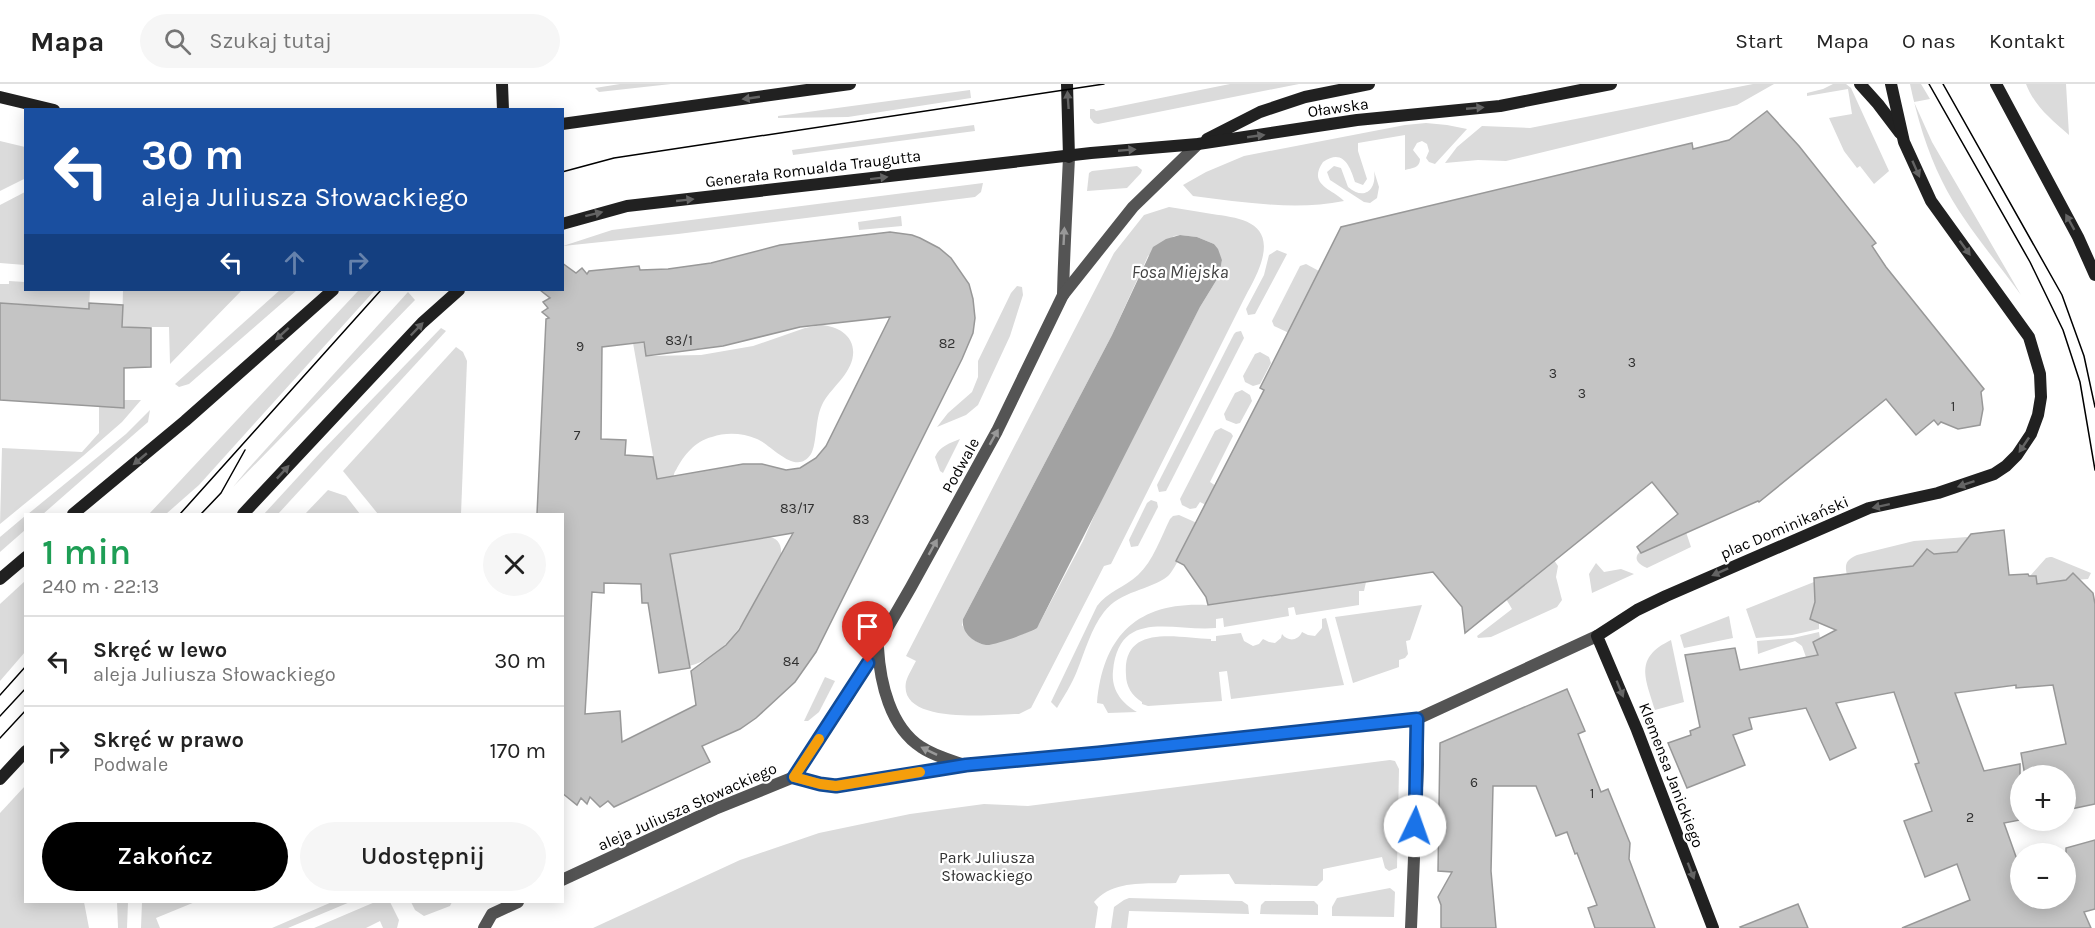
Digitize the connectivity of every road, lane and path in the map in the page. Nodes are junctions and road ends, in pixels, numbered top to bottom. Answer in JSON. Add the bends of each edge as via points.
{"nodes":[{"id":1,"x":502,"y":84,"type":"edge"},
{"id":2,"x":850,"y":84,"type":"edge"},
{"id":3,"x":1067,"y":84,"type":"edge"},
{"id":4,"x":1369,"y":84,"type":"edge"},
{"id":5,"x":1611,"y":84,"type":"edge"},
{"id":6,"x":1860,"y":84,"type":"edge"},
{"id":7,"x":1891,"y":84,"type":"edge"},
{"id":8,"x":1996,"y":84,"type":"edge"},
{"id":9,"x":2006,"y":84,"type":"edge"},
{"id":10,"x":0,"y":97,"type":"edge"},
{"id":11,"x":46,"y":108,"type":"edge"},
{"id":12,"x":503,"y":108,"type":"edge"},
{"id":13,"x":2013,"y":117,"type":"junction"},
{"id":14,"x":564,"y":124,"type":"edge"},
{"id":15,"x":1902,"y":136,"type":"junction"},
{"id":16,"x":1198,"y":144,"type":"junction"},
{"id":17,"x":1069,"y":157,"type":"junction"},
{"id":18,"x":564,"y":223,"type":"edge"},
{"id":19,"x":2095,"y":275,"type":"edge"},
{"id":20,"x":332,"y":291,"type":"edge"},
{"id":21,"x":458,"y":291,"type":"edge"},
{"id":22,"x":1063,"y":295,"type":"junction"},
{"id":23,"x":75,"y":513,"type":"edge"},
{"id":24,"x":244,"y":513,"type":"edge"},
{"id":25,"x":24,"y":559,"type":"edge"},
{"id":26,"x":0,"y":579,"type":"edge"},
{"id":27,"x":1597,"y":636,"type":"junction"},
{"id":28,"x":878,"y":647,"type":"junction"},
{"id":29,"x":1417,"y":719,"type":"junction"},
{"id":30,"x":24,"y":753,"type":"edge"},
{"id":31,"x":966,"y":765,"type":"junction"},
{"id":32,"x":794,"y":777,"type":"junction"},
{"id":33,"x":0,"y":778,"type":"edge"},
{"id":34,"x":564,"y":879,"type":"edge"},
{"id":35,"x":516,"y":903,"type":"edge"},
{"id":36,"x":484,"y":928,"type":"edge"},
{"id":37,"x":1411,"y":928,"type":"edge"},
{"id":38,"x":1713,"y":928,"type":"edge"}],
"edges":[{"from":1,"to":12,"type":"main road"},
{"from":2,"to":14,"type":"main road","one_way":true},
{"from":17,"to":3,"type":"main road","name":"Podwale","one_way":true},
{"from":4,"to":16,"type":"main road","via":[[1305,97],[1260,112]]},
{"from":16,"to":5,"type":"main road","name":"Oławska","one_way":true,"via":[[1358,120],[1500,106]]},
{"from":6,"to":15,"type":"main road"},
{"from":7,"to":15,"type":"main road"},
{"from":8,"to":13,"type":"main road"},
{"from":9,"to":13,"type":"main road"},
{"from":10,"to":11,"type":"main road"},
{"from":19,"to":13,"type":"main road","one_way":true},
{"from":15,"to":27,"type":"main road","name":"plac Dominikański","one_way":true,"via":[[1931,201],[2028,337],[2036,356],[2041,397],[2026,444],[1995,474],[1938,493],[1869,508],[1666,596]]},
{"from":17,"to":16,"type":"main road","name":"Oławska","one_way":true},
{"from":16,"to":22,"type":"street","name":"Podwale","via":[[1133,207]]},
{"from":18,"to":17,"type":"main road","name":"Generała Romualda Traugutta","one_way":true,"via":[[627,206]]},
{"from":22,"to":17,"type":"street","name":"Podwale","one_way":true},
{"from":20,"to":23,"type":"main road","one_way":true},
{"from":24,"to":21,"type":"main road","one_way":true,"via":[[422,323]]},
{"from":28,"to":22,"type":"street","name":"Podwale","one_way":true,"via":[[997,431]]},
{"from":25,"to":26,"type":"main road"},
{"from":27,"to":29,"type":"street","name":"aleja Juliusza Słowackiego"},
{"from":27,"to":38,"type":"main road","name":"Klemensa Janickiego","one_way":true},
{"from":31,"to":28,"type":"street","one_way":true,"via":[[932,754],[900,726],[879,671]]},
{"from":28,"to":32,"type":"street","name":"Podwale"},
{"from":29,"to":31,"type":"street","name":"aleja Juliusza Słowackiego"},
{"from":29,"to":37,"type":"street"},
{"from":30,"to":33,"type":"main road"},
{"from":31,"to":32,"type":"street","name":"aleja Juliusza Słowackiego","via":[[836,786]]},
{"from":32,"to":34,"type":"street","name":"aleja Juliusza Słowackiego"},
{"from":35,"to":36,"type":"street","via":[[492,914]]}]}
